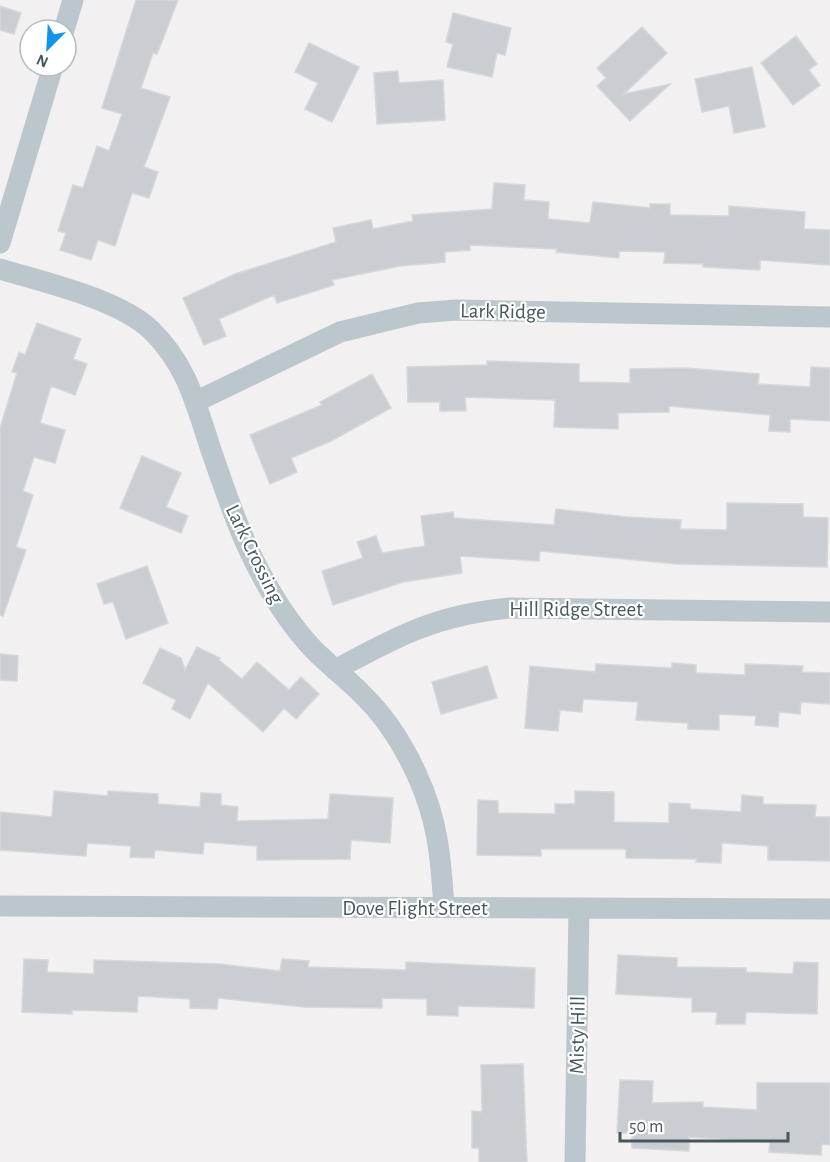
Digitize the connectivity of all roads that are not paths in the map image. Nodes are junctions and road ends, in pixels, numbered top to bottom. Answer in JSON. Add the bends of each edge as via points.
{"nodes":[{"id":1,"x":73,"y":0,"type":"edge"},
{"id":2,"x":68,"y":18,"type":"edge"},
{"id":3,"x":49,"y":78,"type":"edge"},
{"id":4,"x":0,"y":243,"type":"edge"},
{"id":5,"x":0,"y":269,"type":"edge"},
{"id":6,"x":830,"y":317,"type":"edge"},
{"id":7,"x":195,"y":402,"type":"junction"},
{"id":8,"x":830,"y":612,"type":"edge"},
{"id":9,"x":335,"y":670,"type":"junction"},
{"id":10,"x":0,"y":906,"type":"edge"},
{"id":11,"x":444,"y":908,"type":"junction"},
{"id":12,"x":579,"y":908,"type":"junction"},
{"id":13,"x":830,"y":909,"type":"edge"},
{"id":14,"x":575,"y":1162,"type":"edge"}],
"edges":[{"from":1,"to":2,"type":"street"},
{"from":3,"to":4,"type":"street"},
{"from":5,"to":7,"type":"street","name":"Lark Crossing","via":[[94,298],[149,328],[172,353],[190,384]]},
{"from":6,"to":7,"type":"street","name":"Lark Ridge","via":[[457,310],[418,313],[340,332]]},
{"from":7,"to":9,"type":"street","name":"Lark Crossing","via":[[242,537],[262,577],[313,649]]},
{"from":8,"to":9,"type":"street","name":"Hill Ridge Street","via":[[482,610],[425,624]]},
{"from":9,"to":11,"type":"street","name":"Lark Crossing","via":[[383,718],[417,774],[438,835]]},
{"from":10,"to":11,"type":"street","name":"Dove Flight Street"},
{"from":11,"to":12,"type":"street","name":"Dove Flight Street"},
{"from":12,"to":13,"type":"street","name":"Dove Flight Street"},
{"from":12,"to":14,"type":"street","name":"Misty Hill"}]}
